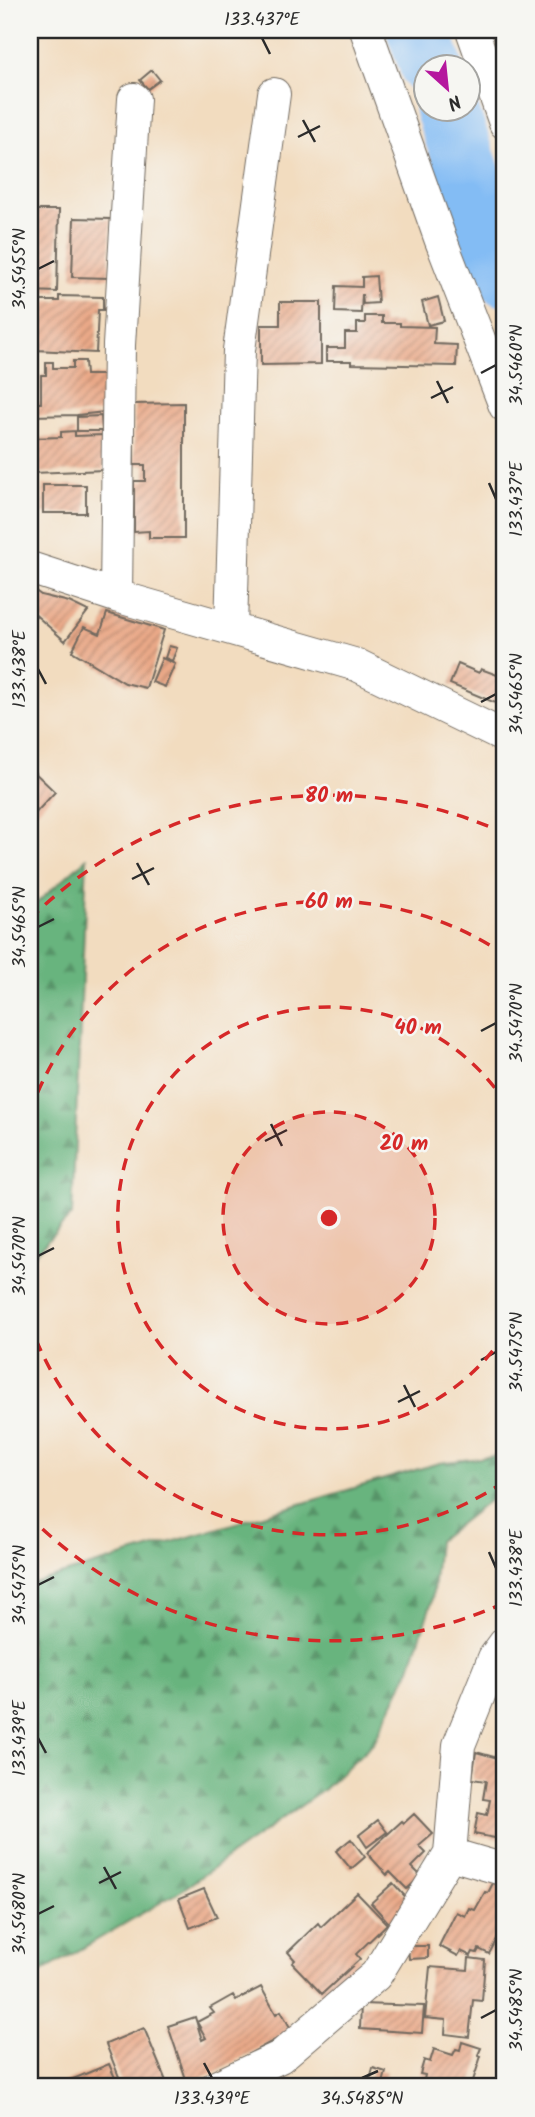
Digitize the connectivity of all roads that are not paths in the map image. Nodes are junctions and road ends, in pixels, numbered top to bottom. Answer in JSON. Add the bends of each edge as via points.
{"nodes":[{"id":1,"x":366,"y":30,"type":"edge"},
{"id":2,"x":472,"y":30,"type":"edge"},
{"id":3,"x":274,"y":94,"type":"dead end"},
{"id":4,"x":134,"y":99,"type":"dead end"},
{"id":5,"x":505,"y":123,"type":"edge"},
{"id":6,"x":505,"y":406,"type":"edge"},
{"id":7,"x":30,"y":568,"type":"edge"},
{"id":8,"x":116,"y":596,"type":"junction"},
{"id":9,"x":231,"y":629,"type":"junction"},
{"id":10,"x":505,"y":737,"type":"edge"},
{"id":11,"x":505,"y":1643,"type":"edge"},
{"id":12,"x":450,"y":1854,"type":"junction"},
{"id":13,"x":505,"y":1870,"type":"edge"},
{"id":14,"x":216,"y":2087,"type":"edge"}],
"edges":[{"from":1,"to":6,"type":"street"},
{"from":2,"to":5,"type":"street"},
{"from":3,"to":9,"type":"street","via":[[239,350]]},
{"from":4,"to":8,"type":"street","via":[[119,345]]},
{"from":7,"to":8,"type":"street"},
{"from":8,"to":9,"type":"street"},
{"from":9,"to":10,"type":"street","via":[[357,665]]},
{"from":11,"to":12,"type":"street","via":[[494,1658],[460,1745]]},
{"from":12,"to":13,"type":"street"},
{"from":12,"to":14,"type":"street","via":[[376,1975],[281,2057]]}]}
